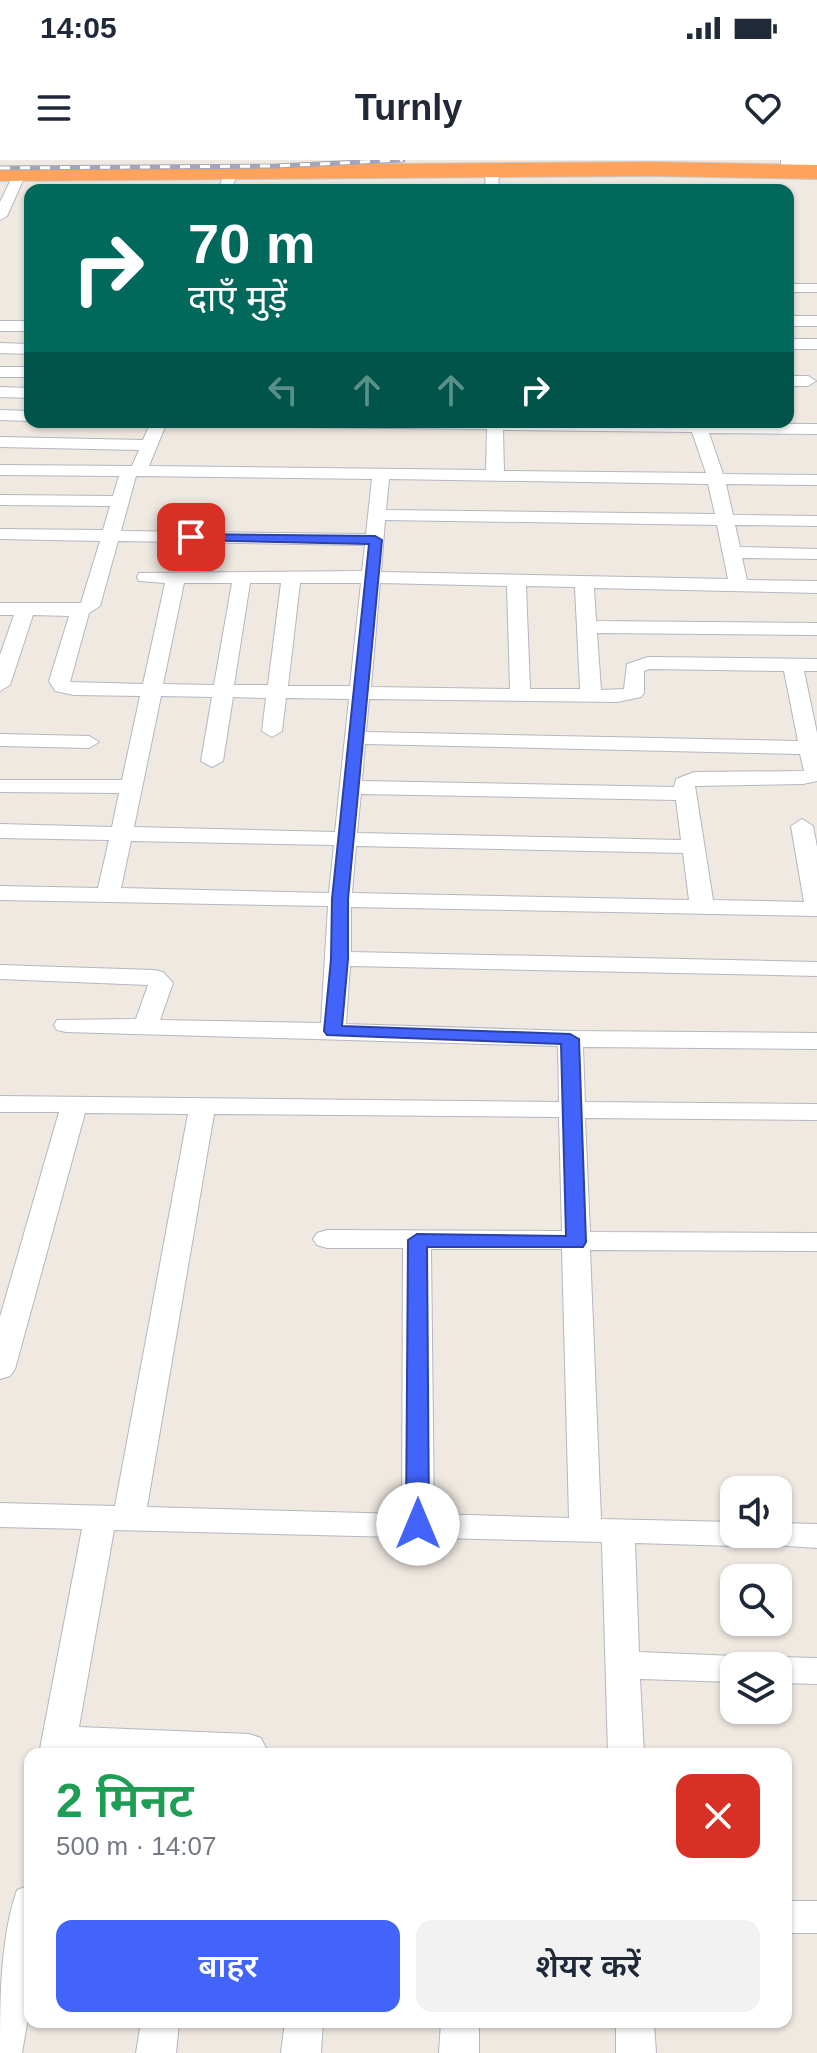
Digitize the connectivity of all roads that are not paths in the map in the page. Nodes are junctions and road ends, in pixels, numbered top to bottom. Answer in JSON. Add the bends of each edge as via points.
{"nodes":[{"id":1,"x":668,"y":160,"type":"edge"},
{"id":2,"x":817,"y":163,"type":"edge"},
{"id":3,"x":782,"y":165,"type":"edge"},
{"id":4,"x":10,"y":174,"type":"edge"},
{"id":5,"x":817,"y":174,"type":"edge"},
{"id":6,"x":492,"y":180,"type":"edge"},
{"id":7,"x":228,"y":181,"type":"edge"},
{"id":8,"x":0,"y":216,"type":"edge"},
{"id":9,"x":794,"y":288,"type":"edge"},
{"id":10,"x":817,"y":288,"type":"edge"},
{"id":11,"x":794,"y":321,"type":"edge"},
{"id":12,"x":817,"y":321,"type":"edge"},
{"id":13,"x":0,"y":326,"type":"edge"},
{"id":14,"x":24,"y":326,"type":"edge"},
{"id":15,"x":794,"y":344,"type":"edge"},
{"id":16,"x":817,"y":344,"type":"edge"},
{"id":17,"x":0,"y":348,"type":"edge"},
{"id":18,"x":24,"y":349,"type":"edge"},
{"id":19,"x":0,"y":372,"type":"edge"},
{"id":20,"x":24,"y":372,"type":"edge"},
{"id":21,"x":794,"y":381,"type":"edge"},
{"id":22,"x":808,"y":381,"type":"dead end"},
{"id":23,"x":0,"y":392,"type":"edge"},
{"id":24,"x":24,"y":393,"type":"edge"},
{"id":25,"x":0,"y":415,"type":"edge"},
{"id":26,"x":24,"y":416,"type":"edge"},
{"id":27,"x":157,"y":428,"type":"edge"},
{"id":28,"x":495,"y":428,"type":"edge"},
{"id":29,"x":699,"y":428,"type":"edge"},
{"id":30,"x":787,"y":428,"type":"edge"},
{"id":31,"x":817,"y":429,"type":"edge"},
{"id":32,"x":0,"y":442,"type":"edge"},
{"id":33,"x":150,"y":445,"type":"junction"},
{"id":34,"x":0,"y":470,"type":"edge"},
{"id":35,"x":134,"y":472,"type":"junction"},
{"id":36,"x":381,"y":474,"type":"junction"},
{"id":37,"x":495,"y":476,"type":"junction"},
{"id":38,"x":716,"y":479,"type":"junction"},
{"id":39,"x":817,"y":480,"type":"edge"},
{"id":40,"x":0,"y":500,"type":"edge"},
{"id":41,"x":121,"y":501,"type":"junction"},
{"id":42,"x":378,"y":515,"type":"junction"},
{"id":43,"x":725,"y":520,"type":"junction"},
{"id":44,"x":817,"y":521,"type":"edge"},
{"id":45,"x":0,"y":534,"type":"edge"},
{"id":46,"x":111,"y":536,"type":"junction"},
{"id":47,"x":375,"y":540,"type":"junction"},
{"id":48,"x":732,"y":552,"type":"junction"},
{"id":49,"x":817,"y":554,"type":"edge"},
{"id":50,"x":146,"y":577,"type":"dead end"},
{"id":51,"x":176,"y":577,"type":"junction"},
{"id":52,"x":242,"y":577,"type":"junction"},
{"id":53,"x":291,"y":577,"type":"junction"},
{"id":54,"x":372,"y":577,"type":"junction"},
{"id":55,"x":516,"y":580,"type":"junction"},
{"id":56,"x":584,"y":582,"type":"junction"},
{"id":57,"x":739,"y":585,"type":"junction"},
{"id":58,"x":817,"y":587,"type":"edge"},
{"id":59,"x":0,"y":609,"type":"edge"},
{"id":60,"x":25,"y":610,"type":"junction"},
{"id":61,"x":80,"y":610,"type":"junction"},
{"id":62,"x":587,"y":627,"type":"junction"},
{"id":63,"x":817,"y":629,"type":"edge"},
{"id":64,"x":793,"y":665,"type":"junction"},
{"id":65,"x":817,"y":665,"type":"edge"},
{"id":66,"x":0,"y":685,"type":"edge"},
{"id":67,"x":152,"y":689,"type":"junction"},
{"id":68,"x":224,"y":690,"type":"junction"},
{"id":69,"x":277,"y":691,"type":"junction"},
{"id":70,"x":361,"y":692,"type":"junction"},
{"id":71,"x":520,"y":695,"type":"junction"},
{"id":72,"x":591,"y":697,"type":"junction"},
{"id":73,"x":272,"y":731,"type":"dead end"},
{"id":74,"x":356,"y":738,"type":"junction"},
{"id":75,"x":0,"y":740,"type":"edge"},
{"id":76,"x":89,"y":742,"type":"dead end"},
{"id":77,"x":811,"y":748,"type":"junction"},
{"id":78,"x":212,"y":761,"type":"dead end"},
{"id":79,"x":0,"y":786,"type":"edge"},
{"id":80,"x":131,"y":787,"type":"junction"},
{"id":81,"x":351,"y":787,"type":"junction"},
{"id":82,"x":686,"y":794,"type":"junction"},
{"id":83,"x":802,"y":826,"type":"dead end"},
{"id":84,"x":0,"y":831,"type":"edge"},
{"id":85,"x":121,"y":833,"type":"junction"},
{"id":86,"x":346,"y":839,"type":"junction"},
{"id":87,"x":694,"y":847,"type":"junction"},
{"id":88,"x":0,"y":893,"type":"edge"},
{"id":89,"x":108,"y":895,"type":"junction"},
{"id":90,"x":340,"y":899,"type":"junction"},
{"id":91,"x":702,"y":907,"type":"junction"},
{"id":92,"x":817,"y":909,"type":"edge"},
{"id":93,"x":339,"y":959,"type":"junction"},
{"id":94,"x":817,"y":969,"type":"edge"},
{"id":95,"x":0,"y":972,"type":"edge"},
{"id":96,"x":66,"y":1025,"type":"dead end"},
{"id":97,"x":145,"y":1028,"type":"junction"},
{"id":98,"x":333,"y":1031,"type":"junction"},
{"id":99,"x":570,"y":1039,"type":"junction"},
{"id":100,"x":817,"y":1041,"type":"edge"},
{"id":101,"x":0,"y":1104,"type":"edge"},
{"id":102,"x":74,"y":1105,"type":"junction"},
{"id":103,"x":202,"y":1107,"type":"junction"},
{"id":104,"x":571,"y":1111,"type":"junction"},
{"id":105,"x":817,"y":1112,"type":"edge"},
{"id":106,"x":327,"y":1239,"type":"dead end"},
{"id":107,"x":417,"y":1240,"type":"junction"},
{"id":108,"x":576,"y":1242,"type":"junction"},
{"id":109,"x":817,"y":1242,"type":"edge"},
{"id":110,"x":0,"y":1369,"type":"edge"},
{"id":111,"x":0,"y":1515,"type":"edge"},
{"id":112,"x":114,"y":1517,"type":"junction"},
{"id":113,"x":418,"y":1524,"type":"junction"},
{"id":114,"x":602,"y":1530,"type":"junction"},
{"id":115,"x":720,"y":1534,"type":"edge"},
{"id":116,"x":792,"y":1535,"type":"edge"},
{"id":117,"x":817,"y":1536,"type":"edge"},
{"id":118,"x":622,"y":1665,"type":"junction"},
{"id":119,"x":720,"y":1668,"type":"edge"},
{"id":120,"x":792,"y":1670,"type":"edge"},
{"id":121,"x":817,"y":1671,"type":"edge"},
{"id":122,"x":58,"y":1747,"type":"edge"},
{"id":123,"x":103,"y":1748,"type":"edge"},
{"id":124,"x":626,"y":1748,"type":"edge"},
{"id":125,"x":792,"y":1917,"type":"edge"},
{"id":126,"x":817,"y":1917,"type":"edge"},
{"id":127,"x":24,"y":1934,"type":"edge"},
{"id":128,"x":159,"y":2028,"type":"edge"},
{"id":129,"x":303,"y":2028,"type":"edge"},
{"id":130,"x":460,"y":2028,"type":"edge"},
{"id":131,"x":635,"y":2028,"type":"edge"},
{"id":132,"x":2,"y":2053,"type":"edge"},
{"id":133,"x":156,"y":2053,"type":"edge"},
{"id":134,"x":301,"y":2053,"type":"edge"},
{"id":135,"x":459,"y":2053,"type":"edge"},
{"id":136,"x":636,"y":2053,"type":"edge"}],
"edges":[{"from":1,"to":3,"type":"highway"},
{"from":2,"to":3,"type":"highway"},
{"from":3,"to":5,"type":"highway"},
{"from":3,"to":6,"type":"highway"},
{"from":4,"to":7,"type":"highway"},
{"from":4,"to":8,"type":"street"},
{"from":6,"to":7,"type":"highway"},
{"from":9,"to":10,"type":"street"},
{"from":11,"to":12,"type":"street"},
{"from":13,"to":14,"type":"street"},
{"from":15,"to":16,"type":"street"},
{"from":17,"to":18,"type":"street"},
{"from":19,"to":20,"type":"street"},
{"from":21,"to":22,"type":"street"},
{"from":23,"to":24,"type":"street"},
{"from":25,"to":26,"type":"street"},
{"from":27,"to":33,"type":"street"},
{"from":28,"to":37,"type":"street"},
{"from":29,"to":38,"type":"street"},
{"from":30,"to":31,"type":"street"},
{"from":32,"to":33,"type":"street"},
{"from":33,"to":35,"type":"street"},
{"from":34,"to":35,"type":"street"},
{"from":35,"to":36,"type":"street"},
{"from":35,"to":41,"type":"street"},
{"from":36,"to":37,"type":"street"},
{"from":36,"to":42,"type":"street"},
{"from":37,"to":38,"type":"street"},
{"from":38,"to":39,"type":"street"},
{"from":38,"to":43,"type":"street"},
{"from":40,"to":41,"type":"street"},
{"from":41,"to":46,"type":"street"},
{"from":42,"to":43,"type":"street"},
{"from":42,"to":47,"type":"street"},
{"from":43,"to":44,"type":"street"},
{"from":43,"to":48,"type":"street"},
{"from":45,"to":46,"type":"street"},
{"from":46,"to":47,"type":"street"},
{"from":46,"to":61,"type":"street","via":[[90,606]]},
{"from":47,"to":54,"type":"street"},
{"from":48,"to":49,"type":"street"},
{"from":48,"to":57,"type":"street"},
{"from":50,"to":51,"type":"street"},
{"from":51,"to":52,"type":"street"},
{"from":51,"to":67,"type":"street"},
{"from":52,"to":53,"type":"street"},
{"from":52,"to":68,"type":"street"},
{"from":53,"to":54,"type":"street"},
{"from":53,"to":69,"type":"street"},
{"from":54,"to":55,"type":"street"},
{"from":54,"to":70,"type":"street"},
{"from":55,"to":56,"type":"street"},
{"from":55,"to":71,"type":"street"},
{"from":56,"to":57,"type":"street"},
{"from":56,"to":62,"type":"street"},
{"from":57,"to":58,"type":"street"},
{"from":59,"to":60,"type":"street"},
{"from":60,"to":61,"type":"street"},
{"from":60,"to":66,"type":"street"},
{"from":61,"to":67,"type":"street","via":[[59,681],[62,687]]},
{"from":62,"to":63,"type":"street"},
{"from":62,"to":72,"type":"street"},
{"from":64,"to":65,"type":"street"},
{"from":64,"to":72,"type":"street","via":[[648,663],[634,668],[634,693]]},
{"from":64,"to":77,"type":"street"},
{"from":67,"to":68,"type":"street"},
{"from":67,"to":80,"type":"street"},
{"from":68,"to":69,"type":"street"},
{"from":68,"to":78,"type":"street"},
{"from":69,"to":70,"type":"street"},
{"from":69,"to":73,"type":"street"},
{"from":70,"to":71,"type":"street"},
{"from":70,"to":74,"type":"street"},
{"from":71,"to":72,"type":"street"},
{"from":74,"to":77,"type":"street"},
{"from":74,"to":81,"type":"street"},
{"from":75,"to":76,"type":"street"},
{"from":77,"to":82,"type":"street","via":[[816,772],[810,777],[694,778],[684,784]]},
{"from":79,"to":80,"type":"street"},
{"from":80,"to":85,"type":"street"},
{"from":81,"to":82,"type":"street"},
{"from":81,"to":86,"type":"street"},
{"from":82,"to":87,"type":"street"},
{"from":83,"to":92,"type":"street"},
{"from":84,"to":85,"type":"street"},
{"from":85,"to":86,"type":"street"},
{"from":85,"to":89,"type":"street"},
{"from":86,"to":87,"type":"street"},
{"from":86,"to":90,"type":"street"},
{"from":87,"to":91,"type":"street"},
{"from":88,"to":89,"type":"street"},
{"from":89,"to":90,"type":"street"},
{"from":90,"to":91,"type":"street"},
{"from":90,"to":93,"type":"street"},
{"from":91,"to":92,"type":"street"},
{"from":93,"to":94,"type":"street"},
{"from":93,"to":98,"type":"street"},
{"from":95,"to":97,"type":"street","via":[[154,977],[161,983]]},
{"from":96,"to":97,"type":"street"},
{"from":97,"to":98,"type":"street"},
{"from":98,"to":99,"type":"street"},
{"from":99,"to":100,"type":"street"},
{"from":99,"to":104,"type":"street"},
{"from":101,"to":102,"type":"street"},
{"from":102,"to":103,"type":"street"},
{"from":102,"to":110,"type":"street"},
{"from":103,"to":104,"type":"street"},
{"from":103,"to":112,"type":"street"},
{"from":104,"to":105,"type":"street"},
{"from":104,"to":108,"type":"street"},
{"from":106,"to":107,"type":"street"},
{"from":107,"to":108,"type":"street"},
{"from":107,"to":113,"type":"street"},
{"from":108,"to":109,"type":"street"},
{"from":108,"to":114,"type":"street"},
{"from":111,"to":112,"type":"street"},
{"from":112,"to":113,"type":"street"},
{"from":112,"to":122,"type":"street"},
{"from":113,"to":114,"type":"street"},
{"from":114,"to":115,"type":"street"},
{"from":114,"to":118,"type":"street"},
{"from":116,"to":117,"type":"street"},
{"from":118,"to":119,"type":"street"},
{"from":118,"to":124,"type":"street"},
{"from":120,"to":121,"type":"street"},
{"from":122,"to":123,"type":"street"},
{"from":125,"to":126,"type":"street"},
{"from":127,"to":132,"type":"street"},
{"from":128,"to":133,"type":"street"},
{"from":129,"to":134,"type":"street"},
{"from":130,"to":135,"type":"street"},
{"from":131,"to":136,"type":"street"}]}
